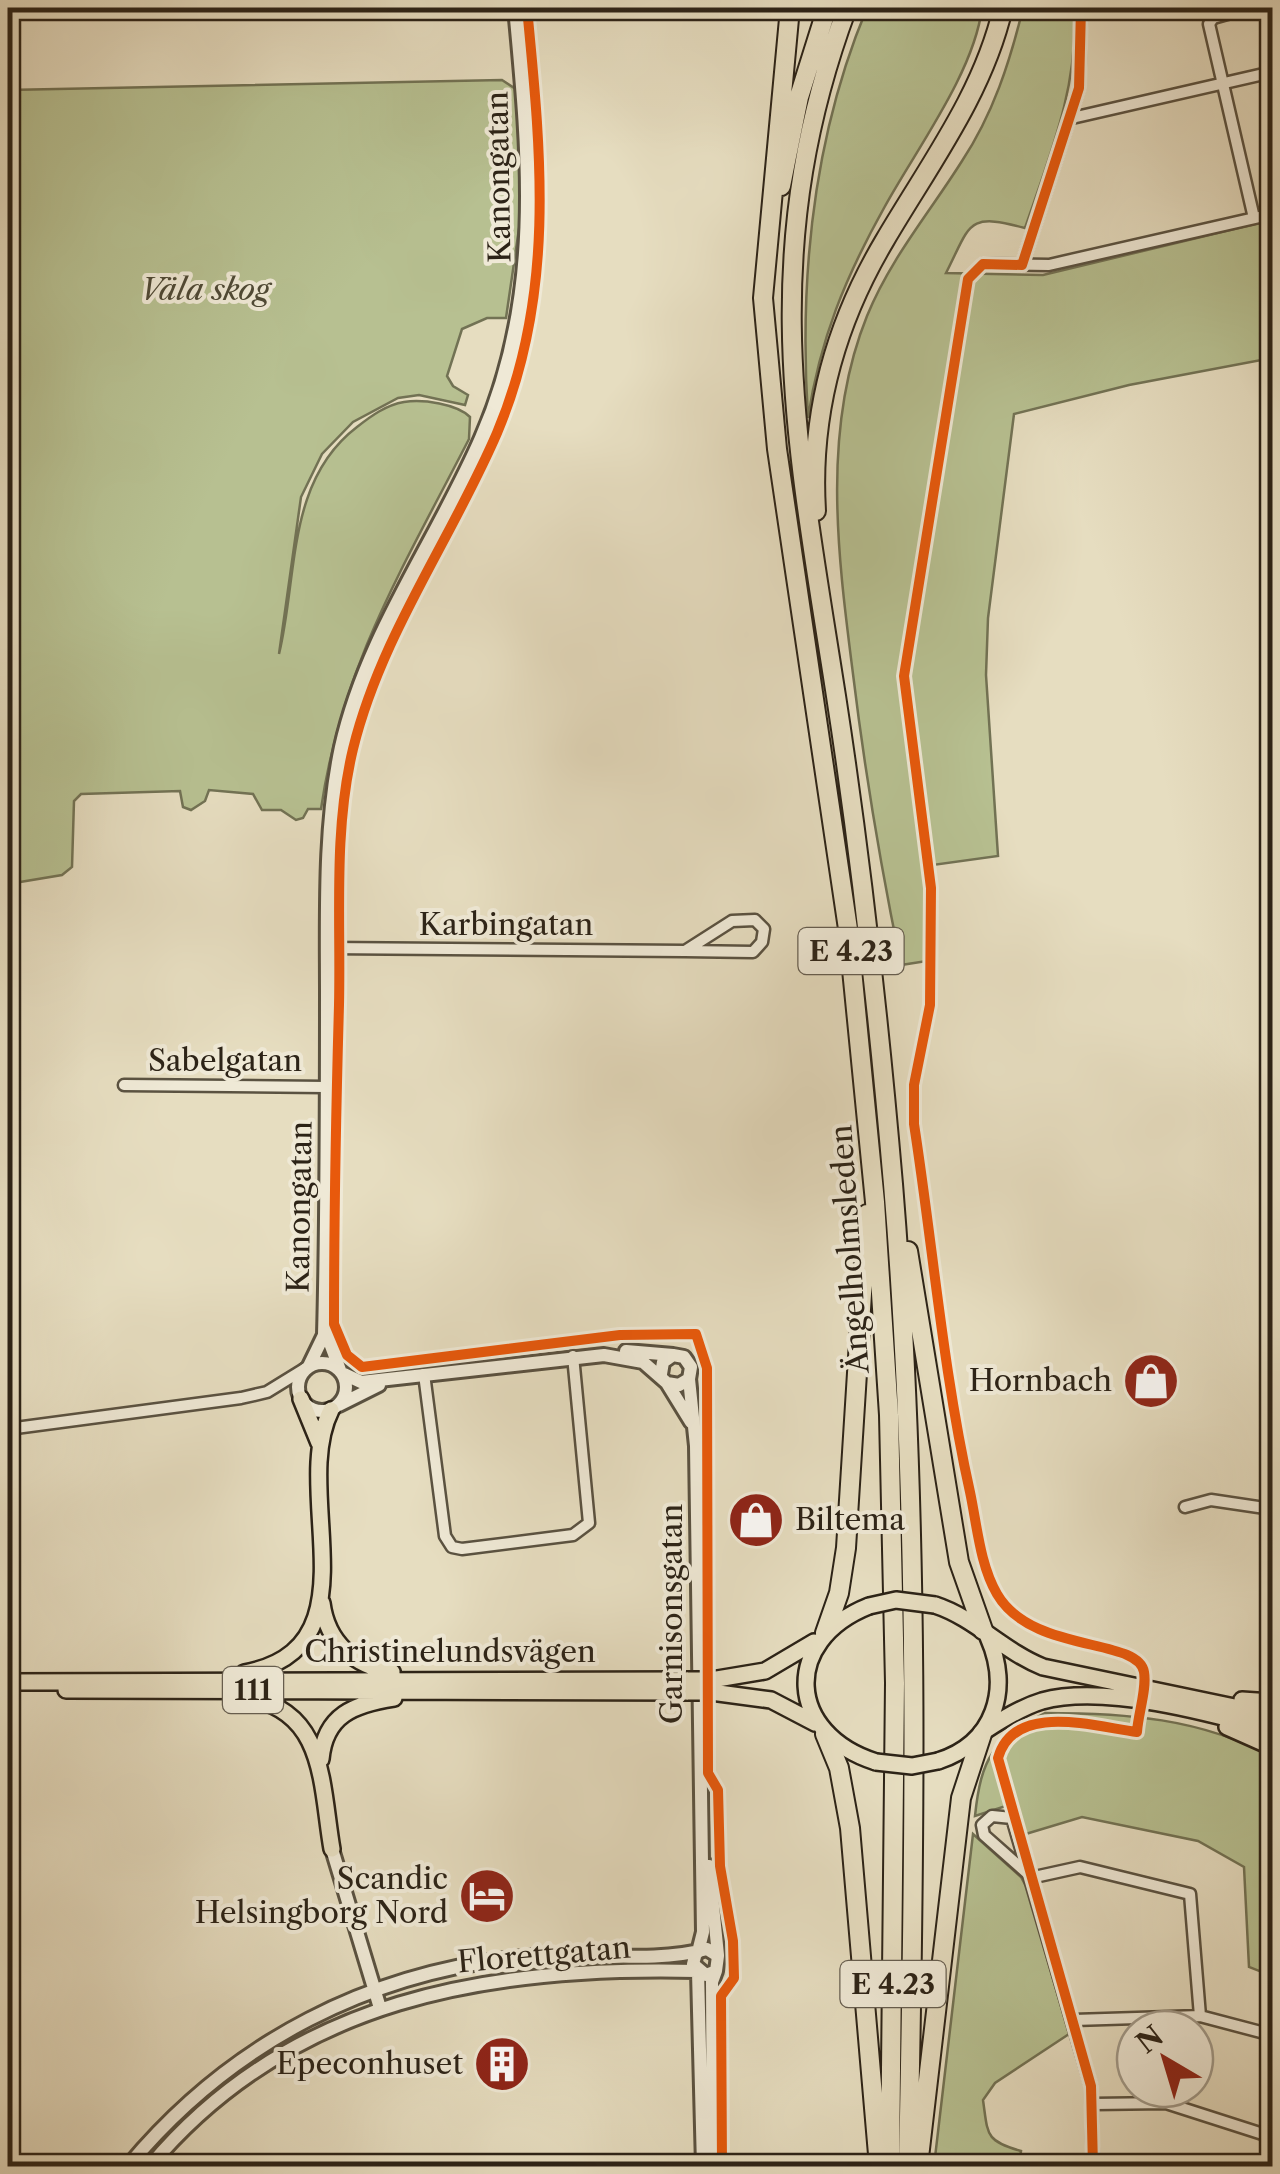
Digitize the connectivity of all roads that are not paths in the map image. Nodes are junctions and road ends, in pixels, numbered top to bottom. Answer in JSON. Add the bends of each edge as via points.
{"nodes":[{"id":1,"x":515,"y":8,"type":"edge"},
{"id":2,"x":790,"y":8,"type":"edge"},
{"id":3,"x":827,"y":8,"type":"edge"},
{"id":4,"x":847,"y":8,"type":"edge"},
{"id":5,"x":1004,"y":8,"type":"edge"},
{"id":6,"x":1080,"y":8,"type":"edge"},
{"id":7,"x":1249,"y":8,"type":"edge"},
{"id":8,"x":1272,"y":72,"type":"edge"},
{"id":9,"x":1222,"y":84,"type":"junction"},
{"id":10,"x":1072,"y":118,"type":"junction"},
{"id":11,"x":1272,"y":214,"type":"edge"},
{"id":12,"x":1254,"y":218,"type":"junction"},
{"id":13,"x":983,"y":264,"type":"dead end"},
{"id":14,"x":1022,"y":265,"type":"junction"},
{"id":15,"x":767,"y":334,"type":"junction"},
{"id":16,"x":816,"y":577,"type":"junction"},
{"id":17,"x":1272,"y":695,"type":"edge"},
{"id":18,"x":1272,"y":705,"type":"edge"},
{"id":19,"x":327,"y":948,"type":"junction"},
{"id":20,"x":685,"y":951,"type":"junction"},
{"id":21,"x":124,"y":1085,"type":"dead end"},
{"id":22,"x":326,"y":1086,"type":"junction"},
{"id":23,"x":885,"y":1103,"type":"junction"},
{"id":24,"x":870,"y":1144,"type":"junction"},
{"id":25,"x":324,"y":1328,"type":"junction"},
{"id":26,"x":673,"y":1355,"type":"junction"},
{"id":27,"x":573,"y":1356,"type":"junction"},
{"id":28,"x":604,"y":1356,"type":"junction"},
{"id":29,"x":308,"y":1367,"type":"junction"},
{"id":30,"x":342,"y":1372,"type":"junction"},
{"id":31,"x":424,"y":1374,"type":"junction"},
{"id":32,"x":400,"y":1377,"type":"junction"},
{"id":33,"x":664,"y":1378,"type":"junction"},
{"id":34,"x":689,"y":1379,"type":"junction"},
{"id":35,"x":267,"y":1392,"type":"junction"},
{"id":36,"x":301,"y":1398,"type":"junction"},
{"id":37,"x":333,"y":1408,"type":"junction"},
{"id":38,"x":694,"y":1428,"type":"junction"},
{"id":39,"x":8,"y":1429,"type":"edge"},
{"id":40,"x":320,"y":1447,"type":"junction"},
{"id":41,"x":1185,"y":1508,"type":"dead end"},
{"id":42,"x":1272,"y":1509,"type":"edge"},
{"id":43,"x":320,"y":1586,"type":"junction"},
{"id":44,"x":984,"y":1632,"type":"junction"},
{"id":45,"x":823,"y":1635,"type":"junction"},
{"id":46,"x":461,"y":1678,"type":"junction"},
{"id":47,"x":140,"y":1679,"type":"junction"},
{"id":48,"x":8,"y":1682,"type":"edge"},
{"id":49,"x":688,"y":1686,"type":"junction"},
{"id":50,"x":711,"y":1686,"type":"junction"},
{"id":51,"x":178,"y":1690,"type":"junction"},
{"id":52,"x":498,"y":1691,"type":"junction"},
{"id":53,"x":8,"y":1692,"type":"edge"},
{"id":54,"x":1272,"y":1702,"type":"edge"},
{"id":55,"x":1193,"y":1705,"type":"junction"},
{"id":56,"x":1272,"y":1715,"type":"edge"},
{"id":57,"x":822,"y":1730,"type":"junction"},
{"id":58,"x":1272,"y":1730,"type":"edge"},
{"id":59,"x":984,"y":1732,"type":"junction"},
{"id":60,"x":1272,"y":1747,"type":"edge"},
{"id":61,"x":320,"y":1768,"type":"junction"},
{"id":62,"x":698,"y":1800,"type":"junction"},
{"id":63,"x":332,"y":1849,"type":"joint"},
{"id":64,"x":1029,"y":1876,"type":"junction"},
{"id":65,"x":697,"y":1952,"type":"junction"},
{"id":66,"x":718,"y":1956,"type":"junction"},
{"id":67,"x":716,"y":1971,"type":"junction"},
{"id":68,"x":698,"y":1972,"type":"junction"},
{"id":69,"x":374,"y":1989,"type":"junction"},
{"id":70,"x":380,"y":2008,"type":"junction"},
{"id":71,"x":1199,"y":2009,"type":"edge"},
{"id":72,"x":1115,"y":2019,"type":"edge"},
{"id":73,"x":1074,"y":2020,"type":"junction"},
{"id":74,"x":1215,"y":2020,"type":"edge"},
{"id":75,"x":1272,"y":2036,"type":"edge"},
{"id":76,"x":1094,"y":2104,"type":"junction"},
{"id":77,"x":1272,"y":2137,"type":"edge"},
{"id":78,"x":128,"y":2166,"type":"edge"},
{"id":79,"x":150,"y":2166,"type":"edge"},
{"id":80,"x":703,"y":2166,"type":"edge"},
{"id":81,"x":712,"y":2166,"type":"edge"},
{"id":82,"x":879,"y":2166,"type":"edge"},
{"id":83,"x":890,"y":2166,"type":"edge"},
{"id":84,"x":908,"y":2166,"type":"edge"},
{"id":85,"x":918,"y":2166,"type":"edge"},
{"id":86,"x":1093,"y":2166,"type":"edge"}],
"edges":[{"from":1,"to":19,"type":"street","name":"Kanongatan","via":[[530,197],[518,324],[481,439],[383,629],[351,710],[334,788]]},
{"from":2,"to":15,"type":"highway","via":[[766,236]]},
{"from":3,"to":15,"type":"highway","number":"E 4.23","via":[[788,146]]},
{"from":4,"to":16,"type":"highway","number":"E 4.23","via":[[809,136],[792,244],[793,412]]},
{"from":5,"to":16,"type":"highway","via":[[977,83],[869,268],[838,338],[818,426]]},
{"from":6,"to":10,"type":"street","via":[[1083,63]]},
{"from":7,"to":9,"type":"street","via":[[1210,20]]},
{"from":8,"to":9,"type":"street"},
{"from":9,"to":10,"type":"street"},
{"from":9,"to":12,"type":"street"},
{"from":10,"to":14,"type":"street"},
{"from":11,"to":12,"type":"street"},
{"from":12,"to":14,"type":"street","via":[[1049,265]]},
{"from":13,"to":14,"type":"street"},
{"from":15,"to":24,"type":"highway","name":"Ängelholmsleden","number":"E 4.23","via":[[776,449],[836,830]]},
{"from":16,"to":23,"type":"highway","name":"Ängelholmsleden","number":"E 4.23","via":[[858,854]]},
{"from":17,"to":18,"type":"street"},
{"from":19,"to":20,"type":"street","name":"Karbingatan"},
{"from":19,"to":22,"type":"street","name":"Kanongatan"},
{"from":20,"to":20,"type":"street","name":"Karbingatan","via":[[753,952],[764,929],[755,920],[736,919]]},
{"from":21,"to":22,"type":"street","name":"Sabelgatan"},
{"from":22,"to":25,"type":"street","name":"Kanongatan"},
{"from":23,"to":44,"type":"highway","via":[[958,1562]]},
{"from":23,"to":84,"type":"highway","name":"Ängelholmsleden","number":"E 4.23","via":[[911,1542]]},
{"from":24,"to":45,"type":"highway","via":[[846,1548]]},
{"from":24,"to":83,"type":"highway","name":"Ängelholmsleden","number":"E 4.23","via":[[894,1590]]},
{"from":25,"to":29,"type":"street","name":"Kanongatan"},
{"from":25,"to":30,"type":"street","name":"Kanongatan"},
{"from":26,"to":28,"type":"street"},
{"from":26,"to":33,"type":"street","via":[[663,1362]]},
{"from":26,"to":34,"type":"street","name":"Garnisonsgatan","via":[[688,1362]]},
{"from":27,"to":28,"type":"street"},
{"from":27,"to":31,"type":"street"},
{"from":27,"to":31,"type":"street","via":[[589,1523],[573,1535],[462,1550],[445,1536]]},
{"from":28,"to":33,"type":"street","via":[[643,1362]]},
{"from":29,"to":30,"type":"street","via":[[325,1362]]},
{"from":29,"to":35,"type":"street"},
{"from":29,"to":36,"type":"street","via":[[298,1384]]},
{"from":30,"to":32,"type":"street","via":[[361,1382]]},
{"from":30,"to":37,"type":"street","via":[[346,1392]]},
{"from":31,"to":32,"type":"street"},
{"from":32,"to":37,"type":"street"},
{"from":33,"to":34,"type":"street","via":[[679,1386]]},
{"from":33,"to":38,"type":"street"},
{"from":34,"to":38,"type":"street","name":"Garnisonsgatan"},
{"from":35,"to":36,"type":"street"},
{"from":35,"to":39,"type":"street"},
{"from":36,"to":37,"type":"street","via":[[311,1408]]},
{"from":36,"to":40,"type":"main road"},
{"from":37,"to":40,"type":"main road"},
{"from":38,"to":62,"type":"street","name":"Garnisonsgatan"},
{"from":40,"to":43,"type":"main road"},
{"from":41,"to":42,"type":"street","via":[[1211,1500]]},
{"from":43,"to":46,"type":"main road","via":[[330,1632],[350,1656],[382,1670]]},
{"from":43,"to":47,"type":"main road","via":[[308,1637],[277,1664],[246,1673]]},
{"from":44,"to":45,"type":"main road","number":"111","bridge":true,"via":[[935,1605],[896,1600],[869,1606]]},
{"from":44,"to":55,"type":"main road","number":"111","via":[[1043,1666]]},
{"from":44,"to":59,"type":"main road","via":[[1000,1684]]},
{"from":45,"to":50,"type":"main road","name":"Christinelundsvägen","number":"111","via":[[765,1671]]},
{"from":45,"to":57,"type":"main road","via":[[806,1678]]},
{"from":46,"to":47,"type":"main road","name":"Christinelundsvägen","number":"111"},
{"from":46,"to":49,"type":"main road","name":"Christinelundsvägen","number":"111"},
{"from":47,"to":48,"type":"main road","name":"Christinelundsvägen","number":"111"},
{"from":49,"to":50,"type":"main road","name":"Christinelundsvägen","number":"111","bridge":true},
{"from":49,"to":52,"type":"main road","name":"Christinelundsvägen","number":"111"},
{"from":50,"to":57,"type":"main road","name":"Christinelundsvägen","number":"111","via":[[770,1700]]},
{"from":51,"to":52,"type":"main road","name":"Christinelundsvägen","number":"111"},
{"from":51,"to":53,"type":"main road","name":"Christinelundsvägen","number":"111"},
{"from":51,"to":61,"type":"main road","via":[[281,1708],[307,1731]]},
{"from":52,"to":61,"type":"main road","via":[[391,1699],[352,1709],[328,1727]]},
{"from":54,"to":55,"type":"main road"},
{"from":55,"to":56,"type":"main road","number":"111"},
{"from":55,"to":58,"type":"main road","number":"111"},
{"from":55,"to":59,"type":"main road","number":"111","via":[[1041,1701]]},
{"from":55,"to":60,"type":"main road"},
{"from":57,"to":59,"type":"main road","number":"111","bridge":true,"via":[[876,1762],[912,1766],[938,1762]]},
{"from":57,"to":82,"type":"highway","via":[[839,1768],[850,1828]]},
{"from":59,"to":85,"type":"highway","via":[[962,1788]]},
{"from":61,"to":63,"type":"main road"},
{"from":62,"to":65,"type":"street","name":"Garnisonsgatan","via":[[703,1932]]},
{"from":62,"to":66,"type":"street","name":"Garnisonsgatan"},
{"from":63,"to":69,"type":"street"},
{"from":64,"to":64,"type":"street","via":[[984,1835],[982,1826],[992,1816],[1012,1818]]},
{"from":64,"to":71,"type":"street","via":[[1080,1866],[1190,1894]]},
{"from":64,"to":73,"type":"street"},
{"from":65,"to":66,"type":"street","via":[[710,1949]]},
{"from":65,"to":68,"type":"street","name":"Garnisonsgatan"},
{"from":65,"to":69,"type":"street","name":"Florettgatan","via":[[678,1958],[493,1960]]},
{"from":66,"to":67,"type":"street","name":"Garnisonsgatan"},
{"from":67,"to":68,"type":"street"},
{"from":67,"to":81,"type":"street","name":"Garnisonsgatan"},
{"from":68,"to":70,"type":"street","name":"Florettgatan","via":[[490,1980]]},
{"from":68,"to":80,"type":"street","name":"Garnisonsgatan"},
{"from":69,"to":70,"type":"street"},
{"from":69,"to":78,"type":"street","name":"Florettgatan","via":[[299,2022],[238,2061],[184,2104]]},
{"from":70,"to":79,"type":"street","name":"Florettgatan","via":[[263,2067],[196,2119]]},
{"from":72,"to":73,"type":"street"},
{"from":73,"to":76,"type":"street"},
{"from":74,"to":75,"type":"street"},
{"from":76,"to":77,"type":"street","via":[[1166,2102]]},
{"from":76,"to":86,"type":"street"}]}
